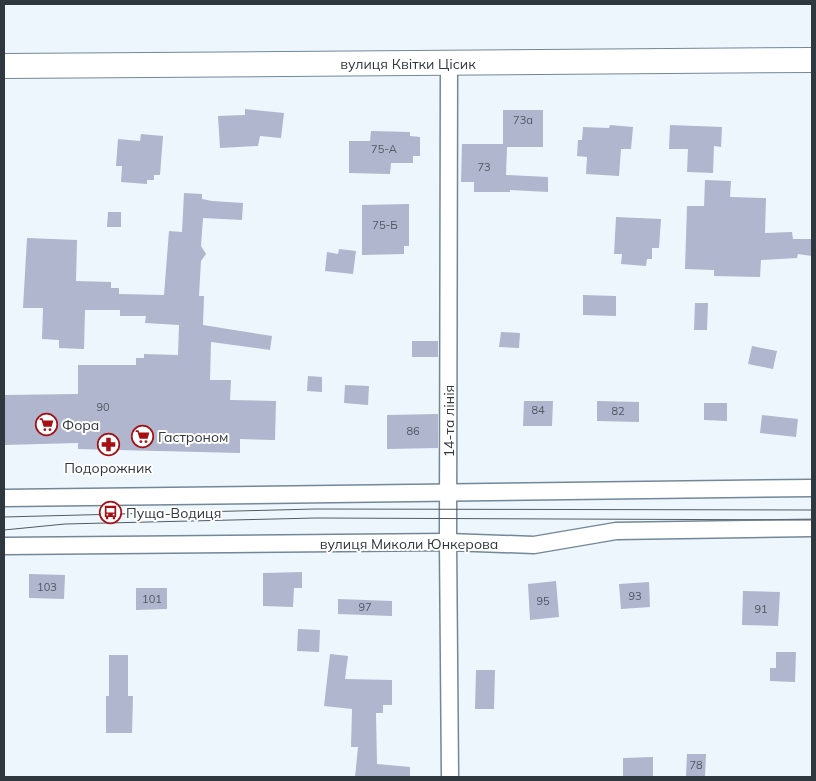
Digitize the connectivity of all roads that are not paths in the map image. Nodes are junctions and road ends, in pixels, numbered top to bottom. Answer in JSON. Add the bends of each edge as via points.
{"nodes":[{"id":1,"x":812,"y":60,"type":"edge"},
{"id":2,"x":449,"y":64,"type":"junction"},
{"id":3,"x":4,"y":66,"type":"edge"},
{"id":4,"x":812,"y":488,"type":"edge"},
{"id":5,"x":449,"y":492,"type":"junction"},
{"id":6,"x":4,"y":498,"type":"edge"},
{"id":7,"x":812,"y":528,"type":"edge"},
{"id":8,"x":448,"y":542,"type":"junction"},
{"id":9,"x":4,"y":546,"type":"edge"},
{"id":10,"x":450,"y":777,"type":"edge"}],
"edges":[{"from":1,"to":2,"type":"street","name":"вулиця Квітки Цісик"},
{"from":2,"to":3,"type":"street","name":"вулиця Квітки Цісик"},
{"from":2,"to":5,"type":"street","name":"14-та лінія"},
{"from":4,"to":5,"type":"street"},
{"from":5,"to":6,"type":"street"},
{"from":5,"to":8,"type":"street","name":"14-та лінія"},
{"from":7,"to":8,"type":"street","name":"вулиця Миколи Юнкерова","via":[[616,531],[534,545]]},
{"from":8,"to":9,"type":"street","name":"вулиця Миколи Юнкерова"},
{"from":8,"to":10,"type":"street","name":"14-та лінія"}]}
